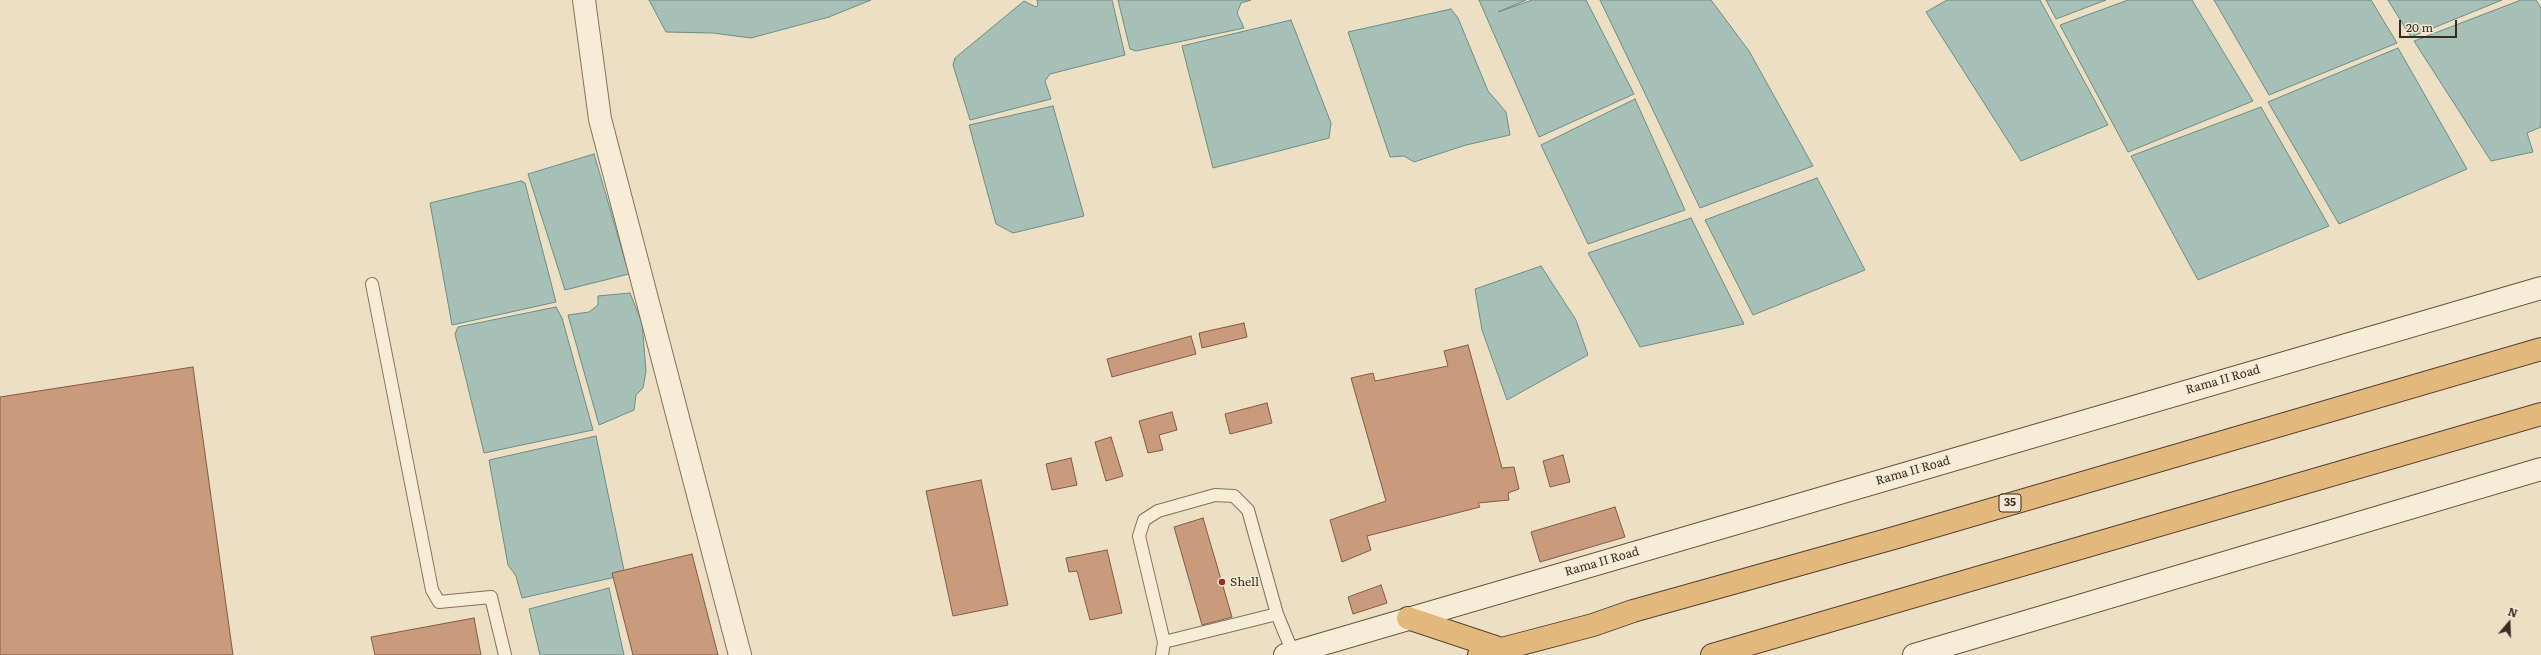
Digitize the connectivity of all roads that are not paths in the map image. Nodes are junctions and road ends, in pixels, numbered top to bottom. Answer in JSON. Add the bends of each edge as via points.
{"nodes":[{"id":1,"x":584,"y":0,"type":"edge"},
{"id":2,"x":372,"y":284,"type":"dead end"},
{"id":3,"x":2541,"y":288,"type":"edge"},
{"id":4,"x":2541,"y":349,"type":"edge"},
{"id":5,"x":2541,"y":414,"type":"edge"},
{"id":6,"x":2541,"y":469,"type":"edge"},
{"id":7,"x":1277,"y":614,"type":"junction"},
{"id":8,"x":1408,"y":618,"type":"junction"},
{"id":9,"x":1164,"y":642,"type":"junction"},
{"id":10,"x":1501,"y":649,"type":"junction"},
{"id":11,"x":1723,"y":653,"type":"edge"},
{"id":12,"x":1289,"y":654,"type":"edge"},
{"id":13,"x":505,"y":655,"type":"edge"},
{"id":14,"x":740,"y":655,"type":"edge"},
{"id":15,"x":1162,"y":655,"type":"edge"},
{"id":16,"x":1479,"y":655,"type":"edge"},
{"id":17,"x":1914,"y":655,"type":"edge"}],
"edges":[{"from":1,"to":14,"type":"main road","via":[[600,119]]},
{"from":2,"to":13,"type":"lane","via":[[432,590],[439,602],[491,597]]},
{"from":3,"to":8,"type":"main road","name":"Rama II Road"},
{"from":4,"to":10,"type":"highway","number":"35","via":[[1894,538],[1633,611],[1593,625]]},
{"from":5,"to":11,"type":"highway"},
{"from":6,"to":17,"type":"main road"},
{"from":7,"to":9,"type":"lane"},
{"from":7,"to":9,"type":"lane","via":[[1248,510],[1234,496],[1215,495],[1158,511],[1144,520],[1139,536]]},
{"from":7,"to":12,"type":"lane"},
{"from":8,"to":10,"type":"highway"},
{"from":8,"to":12,"type":"main road","name":"Rama II Road"},
{"from":9,"to":15,"type":"lane"},
{"from":10,"to":16,"type":"highway","number":"35"}]}
